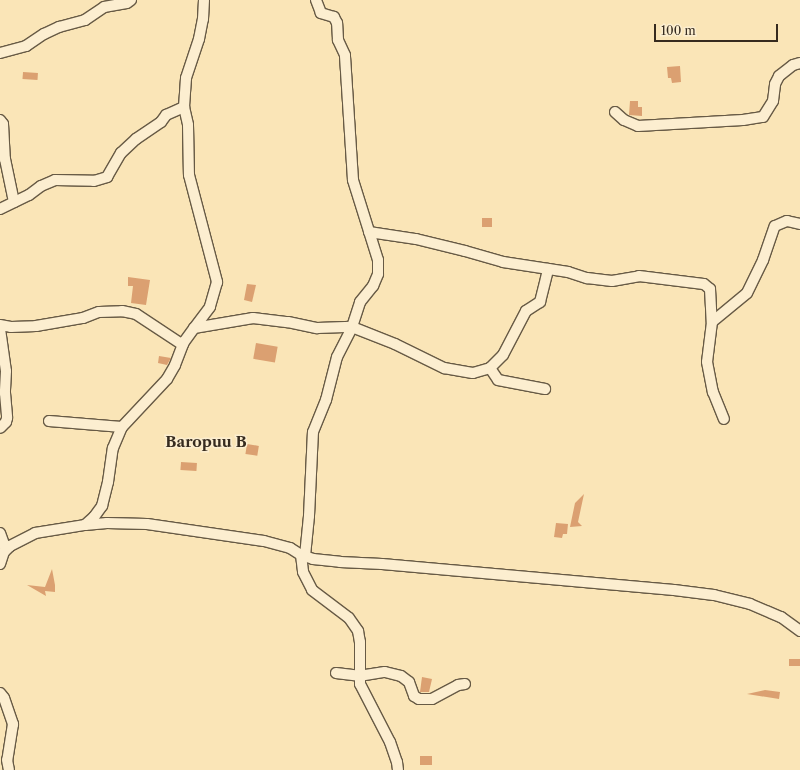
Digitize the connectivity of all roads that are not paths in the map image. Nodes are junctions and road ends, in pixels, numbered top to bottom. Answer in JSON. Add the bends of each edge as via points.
{"nodes":[{"id":1,"x":131,"y":0,"type":"edge"},
{"id":2,"x":204,"y":0,"type":"edge"},
{"id":3,"x":316,"y":0,"type":"edge"},
{"id":4,"x":0,"y":53,"type":"edge"},
{"id":5,"x":800,"y":63,"type":"edge"},
{"id":6,"x":184,"y":107,"type":"junction"},
{"id":7,"x":615,"y":112,"type":"dead end"},
{"id":8,"x":0,"y":120,"type":"edge"},
{"id":9,"x":14,"y":202,"type":"junction"},
{"id":10,"x":0,"y":209,"type":"edge"},
{"id":11,"x":800,"y":224,"type":"edge"},
{"id":12,"x":369,"y":232,"type":"junction"},
{"id":13,"x":548,"y":269,"type":"junction"},
{"id":14,"x":712,"y":322,"type":"junction"},
{"id":15,"x":0,"y":325,"type":"edge"},
{"id":16,"x":352,"y":327,"type":"junction"},
{"id":17,"x":194,"y":328,"type":"junction"},
{"id":18,"x":0,"y":329,"type":"edge"},
{"id":19,"x":183,"y":345,"type":"junction"},
{"id":20,"x":490,"y":368,"type":"junction"},
{"id":21,"x":545,"y":389,"type":"dead end"},
{"id":22,"x":724,"y":419,"type":"dead end"},
{"id":23,"x":49,"y":421,"type":"dead end"},
{"id":24,"x":122,"y":427,"type":"junction"},
{"id":25,"x":0,"y":428,"type":"edge"},
{"id":26,"x":85,"y":524,"type":"junction"},
{"id":27,"x":0,"y":533,"type":"edge"},
{"id":28,"x":10,"y":546,"type":"junction"},
{"id":29,"x":303,"y":555,"type":"junction"},
{"id":30,"x":0,"y":564,"type":"edge"},
{"id":31,"x":800,"y":631,"type":"edge"},
{"id":32,"x":336,"y":673,"type":"dead end"},
{"id":33,"x":359,"y":676,"type":"junction"},
{"id":34,"x":465,"y":684,"type":"dead end"},
{"id":35,"x":0,"y":692,"type":"edge"},
{"id":36,"x":9,"y":770,"type":"edge"},
{"id":37,"x":398,"y":770,"type":"edge"}],
"edges":[{"from":1,"to":4,"type":"street","via":[[104,7],[85,20],[49,32],[26,46]]},
{"from":2,"to":6,"type":"street","via":[[199,39],[186,78]]},
{"from":3,"to":12,"type":"street","via":[[320,13],[334,17],[338,40],[345,55],[353,180]]},
{"from":5,"to":7,"type":"street","via":[[779,76],[775,84],[773,101],[763,117],[638,126],[624,120]]},
{"from":6,"to":9,"type":"street","via":[[166,115],[161,122],[136,138],[120,153],[107,177],[94,181],[55,180]]},
{"from":6,"to":17,"type":"street","via":[[188,125],[189,175],[217,282],[210,307]]},
{"from":8,"to":9,"type":"street","via":[[3,124],[5,158]]},
{"from":9,"to":10,"type":"street"},
{"from":11,"to":14,"type":"street","via":[[787,221],[775,226],[747,294]]},
{"from":12,"to":13,"type":"street","via":[[442,245],[503,262]]},
{"from":12,"to":16,"type":"street","via":[[378,260],[378,274],[373,286],[360,302]]},
{"from":13,"to":14,"type":"street","via":[[612,281],[639,276],[704,284],[710,289]]},
{"from":13,"to":20,"type":"street","via":[[540,302],[526,311],[503,355]]},
{"from":14,"to":22,"type":"street","via":[[707,362],[713,392]]},
{"from":15,"to":19,"type":"street","via":[[36,326],[84,318],[99,312],[122,311],[136,314]]},
{"from":16,"to":17,"type":"street","via":[[317,328],[253,318]]},
{"from":16,"to":20,"type":"street","via":[[444,368],[473,373]]},
{"from":16,"to":29,"type":"street","via":[[337,357],[326,400],[313,432],[309,516]]},
{"from":17,"to":19,"type":"street"},
{"from":18,"to":25,"type":"street","via":[[6,371],[7,418]]},
{"from":19,"to":24,"type":"street","via":[[167,378]]},
{"from":20,"to":21,"type":"street","via":[[498,380]]},
{"from":23,"to":24,"type":"street"},
{"from":24,"to":26,"type":"street","via":[[113,448],[102,506]]},
{"from":26,"to":28,"type":"street","via":[[35,533]]},
{"from":26,"to":29,"type":"street","via":[[147,524],[264,541],[290,548]]},
{"from":27,"to":28,"type":"street","via":[[5,547]]},
{"from":28,"to":30,"type":"street","via":[[4,552]]},
{"from":29,"to":31,"type":"street","via":[[313,559],[340,562],[714,595],[750,604],[781,617]]},
{"from":29,"to":33,"type":"street","via":[[303,572],[312,590],[349,618],[358,630]]},
{"from":32,"to":33,"type":"street"},
{"from":33,"to":34,"type":"street","via":[[385,672],[401,676],[409,682],[414,696],[419,699],[432,699]]},
{"from":33,"to":37,"type":"street","via":[[367,700],[390,742]]},
{"from":35,"to":36,"type":"street","via":[[13,724],[7,760]]}]}
